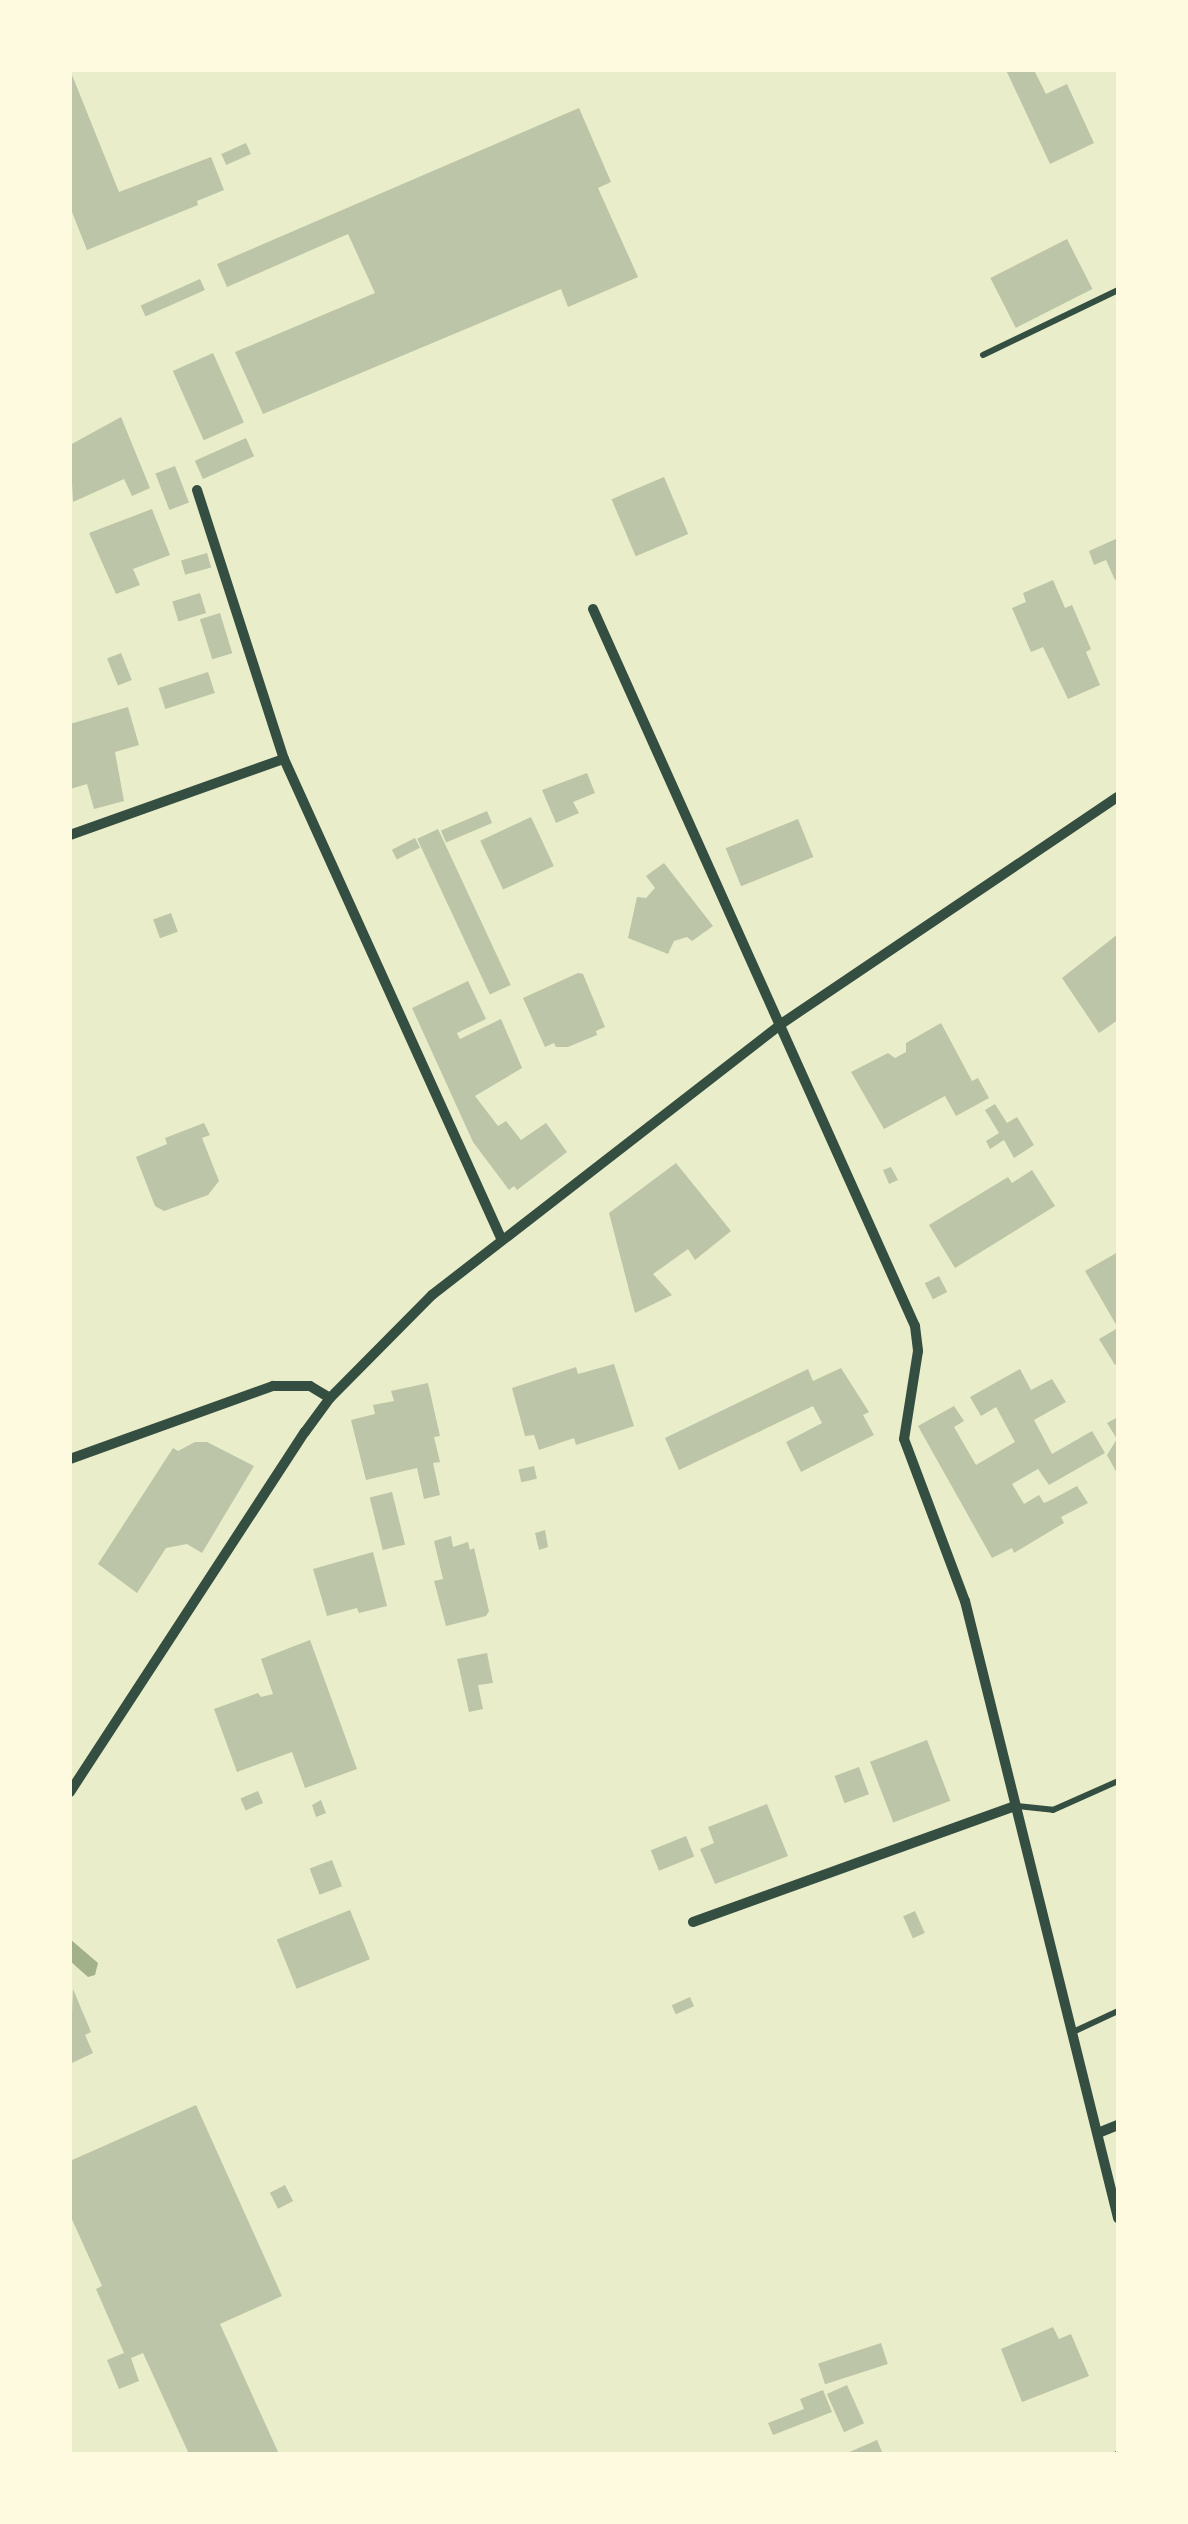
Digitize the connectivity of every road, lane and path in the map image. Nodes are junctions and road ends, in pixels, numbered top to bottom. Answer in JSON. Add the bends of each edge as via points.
{"nodes":[{"id":1,"x":1118,"y":290,"type":"edge"},
{"id":2,"x":983,"y":356,"type":"dead end"},
{"id":3,"x":197,"y":490,"type":"dead end"},
{"id":4,"x":594,"y":609,"type":"dead end"},
{"id":5,"x":284,"y":758,"type":"junction"},
{"id":6,"x":1118,"y":798,"type":"edge"},
{"id":7,"x":70,"y":835,"type":"edge"},
{"id":8,"x":781,"y":1024,"type":"junction"},
{"id":9,"x":500,"y":1238,"type":"junction"},
{"id":10,"x":330,"y":1398,"type":"junction"},
{"id":11,"x":70,"y":1459,"type":"edge"},
{"id":12,"x":1118,"y":1781,"type":"edge"},
{"id":13,"x":70,"y":1792,"type":"edge"},
{"id":14,"x":1016,"y":1806,"type":"junction"},
{"id":15,"x":693,"y":1922,"type":"dead end"},
{"id":16,"x":1118,"y":2012,"type":"edge"},
{"id":17,"x":1072,"y":2033,"type":"junction"},
{"id":18,"x":1118,"y":2125,"type":"edge"},
{"id":19,"x":1098,"y":2132,"type":"junction"},
{"id":20,"x":1118,"y":2218,"type":"edge"}],
"edges":[{"from":1,"to":2,"type":"lane"},
{"from":3,"to":5,"type":"street"},
{"from":4,"to":8,"type":"street"},
{"from":5,"to":7,"type":"street"},
{"from":5,"to":9,"type":"street"},
{"from":6,"to":8,"type":"street"},
{"from":8,"to":9,"type":"street"},
{"from":8,"to":14,"type":"street","via":[[915,1326],[918,1351],[904,1439],[965,1601]]},
{"from":9,"to":10,"type":"street","via":[[432,1295]]},
{"from":10,"to":11,"type":"street","via":[[310,1386],[274,1386]]},
{"from":10,"to":13,"type":"street"},
{"from":12,"to":14,"type":"lane","via":[[1053,1810]]},
{"from":14,"to":15,"type":"street"},
{"from":14,"to":17,"type":"street"},
{"from":16,"to":17,"type":"lane"},
{"from":17,"to":19,"type":"street"},
{"from":18,"to":19,"type":"street"},
{"from":19,"to":20,"type":"street"}]}
